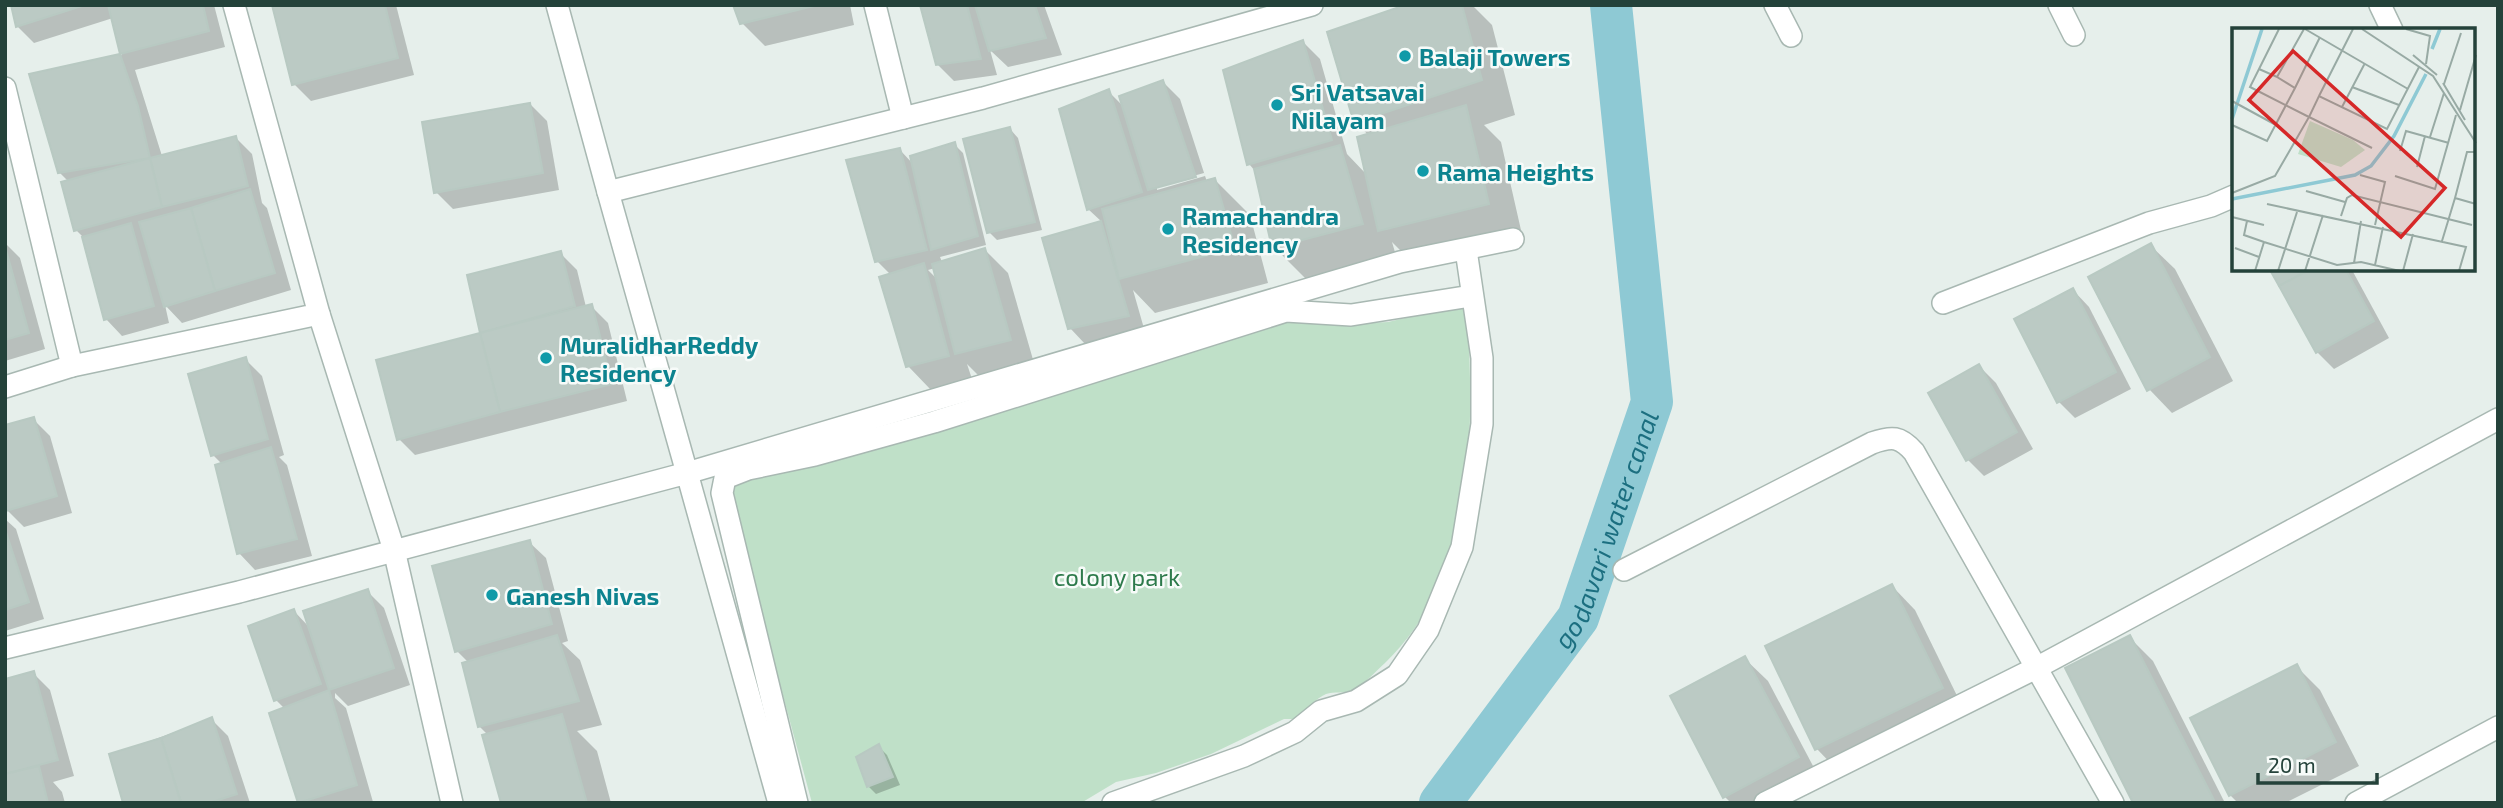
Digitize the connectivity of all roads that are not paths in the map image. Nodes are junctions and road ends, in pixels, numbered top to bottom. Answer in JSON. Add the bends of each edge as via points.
{"nodes":[{"id":1,"x":234,"y":5,"type":"edge"},
{"id":2,"x":557,"y":5,"type":"edge"},
{"id":3,"x":875,"y":5,"type":"edge"},
{"id":4,"x":1312,"y":5,"type":"edge"},
{"id":5,"x":1775,"y":5,"type":"edge"},
{"id":6,"x":2059,"y":5,"type":"edge"},
{"id":7,"x":2380,"y":5,"type":"edge"},
{"id":8,"x":2391,"y":28,"type":"edge"},
{"id":9,"x":2074,"y":35,"type":"dead end"},
{"id":10,"x":1791,"y":36,"type":"dead end"},
{"id":11,"x":5,"y":88,"type":"edge"},
{"id":12,"x":903,"y":118,"type":"junction"},
{"id":13,"x":608,"y":192,"type":"junction"},
{"id":14,"x":2232,"y":197,"type":"edge"},
{"id":15,"x":1513,"y":239,"type":"dead end"},
{"id":16,"x":1466,"y":250,"type":"junction"},
{"id":17,"x":1471,"y":296,"type":"junction"},
{"id":18,"x":1943,"y":303,"type":"dead end"},
{"id":19,"x":319,"y":314,"type":"junction"},
{"id":20,"x":72,"y":366,"type":"junction"},
{"id":21,"x":5,"y":387,"type":"edge"},
{"id":22,"x":2498,"y":419,"type":"edge"},
{"id":23,"x":687,"y":473,"type":"junction"},
{"id":24,"x":394,"y":550,"type":"junction"},
{"id":25,"x":1624,"y":570,"type":"dead end"},
{"id":26,"x":5,"y":648,"type":"edge"},
{"id":27,"x":2038,"y":667,"type":"junction"},
{"id":28,"x":2498,"y":727,"type":"edge"},
{"id":29,"x":452,"y":803,"type":"edge"},
{"id":30,"x":779,"y":803,"type":"edge"},
{"id":31,"x":797,"y":803,"type":"edge"},
{"id":32,"x":1113,"y":803,"type":"edge"},
{"id":33,"x":1765,"y":803,"type":"edge"},
{"id":34,"x":2113,"y":803,"type":"edge"},
{"id":35,"x":2356,"y":803,"type":"edge"}],
"edges":[{"from":1,"to":19,"type":"street"},
{"from":2,"to":13,"type":"street"},
{"from":3,"to":12,"type":"street"},
{"from":4,"to":12,"type":"street"},
{"from":5,"to":10,"type":"street"},
{"from":6,"to":9,"type":"street"},
{"from":7,"to":8,"type":"street"},
{"from":11,"to":20,"type":"street"},
{"from":12,"to":13,"type":"street"},
{"from":13,"to":23,"type":"street"},
{"from":14,"to":18,"type":"street","via":[[2149,223]]},
{"from":15,"to":16,"type":"street"},
{"from":16,"to":17,"type":"street"},
{"from":16,"to":23,"type":"street","via":[[1400,261]]},
{"from":17,"to":31,"type":"street","via":[[1351,315],[1286,311],[934,422],[725,478],[722,493]]},
{"from":17,"to":32,"type":"street","via":[[1482,358],[1482,424],[1462,547],[1427,630],[1396,675],[1356,701],[1321,711],[1295,732],[1244,756]]},
{"from":19,"to":20,"type":"street"},
{"from":19,"to":24,"type":"street"},
{"from":20,"to":21,"type":"street"},
{"from":22,"to":27,"type":"street"},
{"from":23,"to":24,"type":"street"},
{"from":23,"to":30,"type":"street"},
{"from":24,"to":26,"type":"street"},
{"from":24,"to":29,"type":"street"},
{"from":25,"to":27,"type":"street","via":[[1872,443],[1889,437],[1903,439]]},
{"from":27,"to":33,"type":"street"},
{"from":27,"to":34,"type":"street"},
{"from":28,"to":35,"type":"street"}]}
